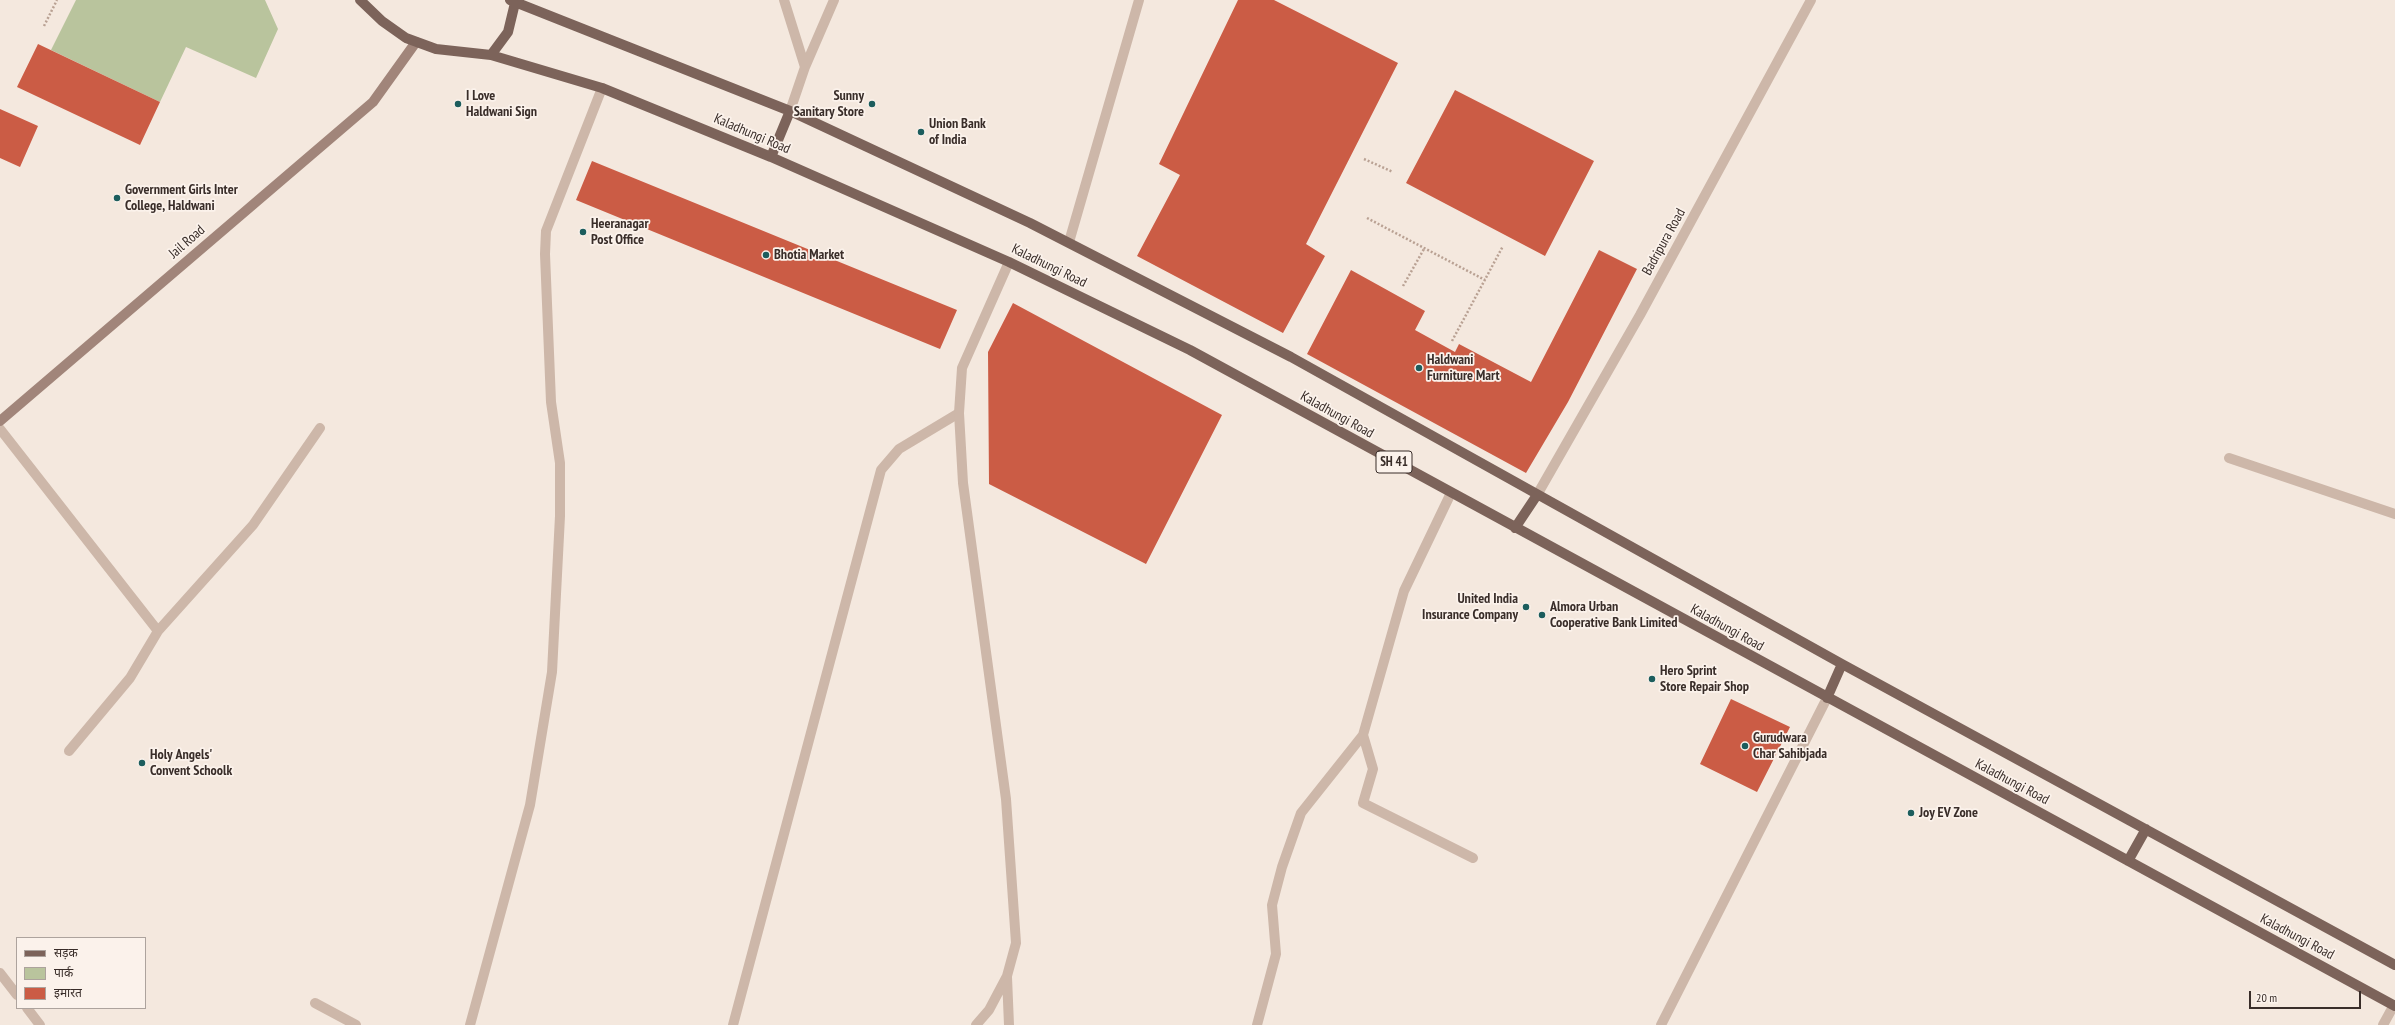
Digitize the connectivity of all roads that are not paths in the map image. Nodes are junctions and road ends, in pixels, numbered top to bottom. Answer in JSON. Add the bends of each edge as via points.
{"nodes":[{"id":1,"x":360,"y":0,"type":"edge"},
{"id":2,"x":372,"y":0,"type":"edge"},
{"id":3,"x":784,"y":0,"type":"edge"},
{"id":4,"x":834,"y":0,"type":"edge"},
{"id":5,"x":1138,"y":0,"type":"edge"},
{"id":6,"x":1811,"y":0,"type":"edge"},
{"id":7,"x":513,"y":1,"type":"edge"},
{"id":8,"x":372,"y":11,"type":"junction"},
{"id":9,"x":416,"y":42,"type":"junction"},
{"id":10,"x":491,"y":55,"type":"junction"},
{"id":11,"x":805,"y":67,"type":"junction"},
{"id":12,"x":602,"y":88,"type":"junction"},
{"id":13,"x":790,"y":111,"type":"junction"},
{"id":14,"x":771,"y":157,"type":"junction"},
{"id":15,"x":1069,"y":242,"type":"junction"},
{"id":16,"x":1009,"y":262,"type":"junction"},
{"id":17,"x":959,"y":413,"type":"junction"},
{"id":18,"x":0,"y":421,"type":"edge"},
{"id":19,"x":320,"y":428,"type":"dead end"},
{"id":20,"x":0,"y":429,"type":"edge"},
{"id":21,"x":2229,"y":458,"type":"dead end"},
{"id":22,"x":1450,"y":494,"type":"junction"},
{"id":23,"x":1537,"y":495,"type":"junction"},
{"id":24,"x":2395,"y":514,"type":"edge"},
{"id":25,"x":1515,"y":528,"type":"junction"},
{"id":26,"x":158,"y":631,"type":"junction"},
{"id":27,"x":1842,"y":664,"type":"junction"},
{"id":28,"x":1827,"y":698,"type":"junction"},
{"id":29,"x":1363,"y":735,"type":"junction"},
{"id":30,"x":69,"y":751,"type":"dead end"},
{"id":31,"x":2146,"y":829,"type":"junction"},
{"id":32,"x":1473,"y":858,"type":"dead end"},
{"id":33,"x":2128,"y":861,"type":"junction"},
{"id":34,"x":2395,"y":965,"type":"edge"},
{"id":35,"x":0,"y":973,"type":"edge"},
{"id":36,"x":1007,"y":976,"type":"junction"},
{"id":37,"x":16,"y":994,"type":"edge"},
{"id":38,"x":314,"y":1003,"type":"dead end"},
{"id":39,"x":2394,"y":1005,"type":"edge"},
{"id":40,"x":28,"y":1009,"type":"edge"},
{"id":41,"x":40,"y":1025,"type":"edge"},
{"id":42,"x":356,"y":1025,"type":"edge"},
{"id":43,"x":470,"y":1025,"type":"edge"},
{"id":44,"x":733,"y":1025,"type":"edge"},
{"id":45,"x":976,"y":1025,"type":"edge"},
{"id":46,"x":1009,"y":1025,"type":"edge"},
{"id":47,"x":1257,"y":1025,"type":"edge"},
{"id":48,"x":1661,"y":1025,"type":"edge"},
{"id":49,"x":2383,"y":1025,"type":"edge"}],
"edges":[{"from":1,"to":8,"type":"main road","name":"Kaladhungi Road","number":"SH 41"},
{"from":2,"to":8,"type":"main road"},
{"from":3,"to":11,"type":"street"},
{"from":4,"to":11,"type":"street"},
{"from":5,"to":15,"type":"street"},
{"from":6,"to":23,"type":"street","name":"Badripura Road","via":[[1640,315]]},
{"from":7,"to":10,"type":"main road","via":[[508,32]]},
{"from":7,"to":13,"type":"main road","name":"Kaladhungi Road"},
{"from":8,"to":9,"type":"main road","name":"Kaladhungi Road","number":"SH 41","via":[[406,38]]},
{"from":9,"to":10,"type":"main road","name":"Kaladhungi Road","number":"SH 41","via":[[436,49]]},
{"from":9,"to":18,"type":"street","name":"Jail Road","via":[[373,102]]},
{"from":10,"to":12,"type":"main road","name":"Kaladhungi Road","number":"SH 41"},
{"from":11,"to":13,"type":"street"},
{"from":12,"to":14,"type":"main road","name":"Kaladhungi Road","number":"SH 41"},
{"from":12,"to":43,"type":"street","via":[[546,231],[551,402],[560,463],[560,516],[552,672],[530,805]]},
{"from":13,"to":14,"type":"main road"},
{"from":13,"to":15,"type":"main road","name":"Kaladhungi Road"},
{"from":14,"to":16,"type":"main road","name":"Kaladhungi Road","number":"SH 41"},
{"from":15,"to":23,"type":"main road","name":"Kaladhungi Road","via":[[1291,357]]},
{"from":16,"to":17,"type":"street","via":[[962,368]]},
{"from":16,"to":22,"type":"main road","name":"Kaladhungi Road","number":"SH 41","via":[[1190,350]]},
{"from":17,"to":36,"type":"street","via":[[963,483],[1006,799],[1016,943]]},
{"from":17,"to":44,"type":"street","via":[[899,449],[881,470]]},
{"from":19,"to":26,"type":"street","via":[[254,525]]},
{"from":20,"to":26,"type":"street"},
{"from":21,"to":24,"type":"street"},
{"from":22,"to":25,"type":"main road","name":"Kaladhungi Road","number":"SH 41"},
{"from":22,"to":29,"type":"street","via":[[1404,591]]},
{"from":23,"to":25,"type":"main road"},
{"from":23,"to":27,"type":"main road","name":"Kaladhungi Road"},
{"from":25,"to":28,"type":"main road","name":"Kaladhungi Road","number":"SH 41"},
{"from":26,"to":30,"type":"street","via":[[130,678]]},
{"from":27,"to":28,"type":"main road"},
{"from":27,"to":31,"type":"main road","name":"Kaladhungi Road"},
{"from":28,"to":33,"type":"main road","name":"Kaladhungi Road","number":"SH 41"},
{"from":28,"to":48,"type":"street"},
{"from":29,"to":32,"type":"street","via":[[1373,769],[1363,803]]},
{"from":29,"to":47,"type":"street","via":[[1301,813],[1272,905],[1276,954]]},
{"from":31,"to":33,"type":"main road"},
{"from":31,"to":34,"type":"main road","name":"Kaladhungi Road"},
{"from":33,"to":39,"type":"main road","name":"Kaladhungi Road","number":"SH 41"},
{"from":35,"to":37,"type":"street"},
{"from":36,"to":45,"type":"street","via":[[989,1010]]},
{"from":36,"to":46,"type":"street"},
{"from":38,"to":42,"type":"street"},
{"from":39,"to":49,"type":"street"},
{"from":40,"to":41,"type":"street"}]}
